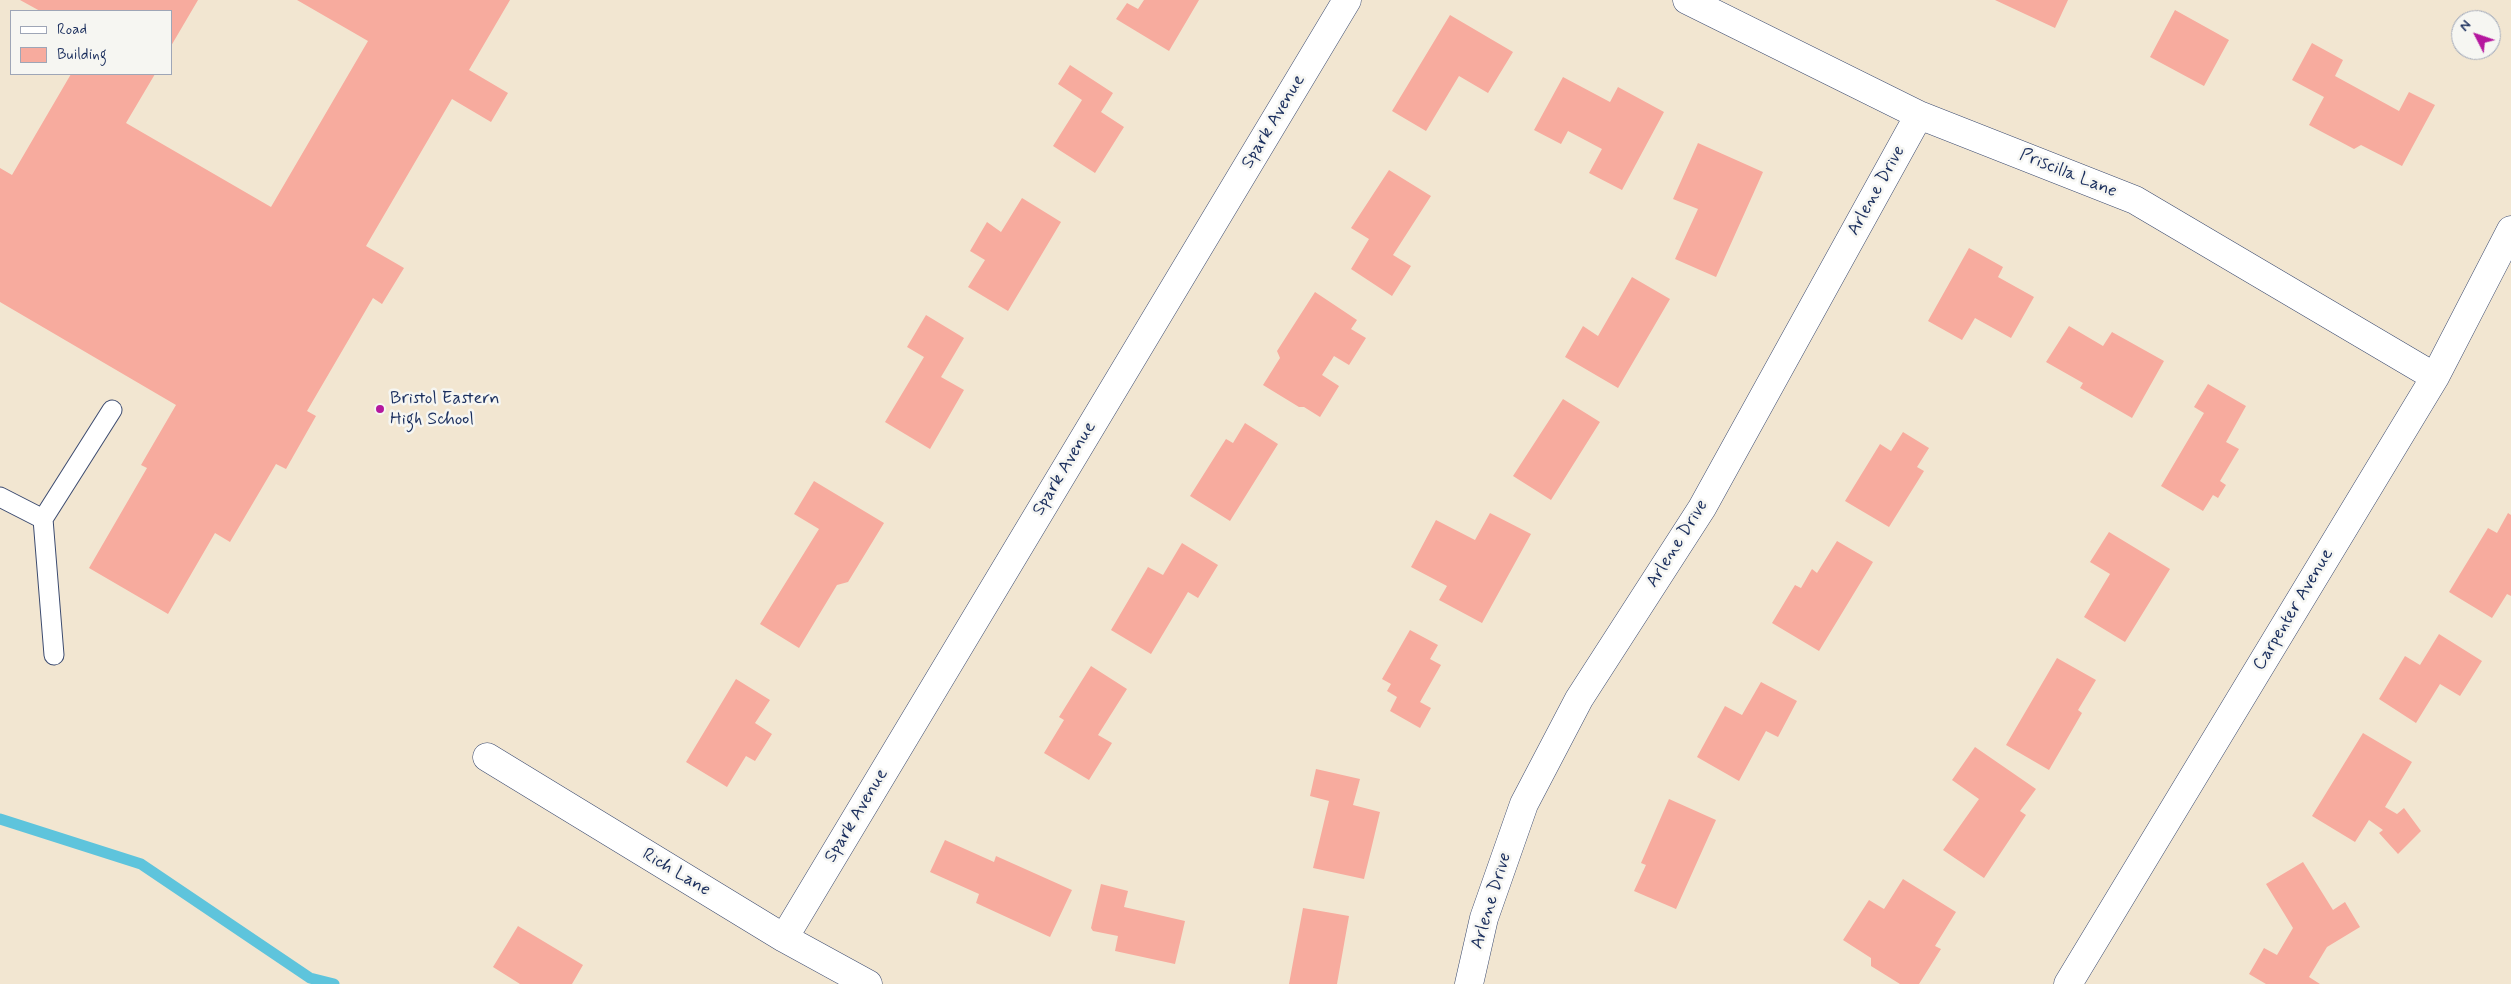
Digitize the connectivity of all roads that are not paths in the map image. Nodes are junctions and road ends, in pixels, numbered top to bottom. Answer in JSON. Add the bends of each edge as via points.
{"nodes":[{"id":1,"x":1347,"y":0,"type":"edge"},
{"id":2,"x":1687,"y":0,"type":"edge"},
{"id":3,"x":1918,"y":115,"type":"junction"},
{"id":4,"x":2511,"y":230,"type":"edge"},
{"id":5,"x":2435,"y":377,"type":"junction"},
{"id":6,"x":112,"y":410,"type":"dead end"},
{"id":7,"x":0,"y":497,"type":"edge"},
{"id":8,"x":43,"y":519,"type":"junction"},
{"id":9,"x":54,"y":655,"type":"dead end"},
{"id":10,"x":487,"y":757,"type":"dead end"},
{"id":11,"x":784,"y":938,"type":"junction"},
{"id":12,"x":868,"y":984,"type":"edge"},
{"id":13,"x":1469,"y":984,"type":"edge"},
{"id":14,"x":2068,"y":984,"type":"edge"}],
"edges":[{"from":1,"to":11,"type":"street","name":"Spark Avenue"},
{"from":2,"to":3,"type":"street","name":"Priscilla Lane"},
{"from":3,"to":5,"type":"street","name":"Priscilla Lane","via":[[2135,200]]},
{"from":3,"to":13,"type":"street","name":"Arlene Drive","via":[[1702,508],[1579,699],[1528,796],[1484,918]]},
{"from":4,"to":5,"type":"street","name":"Carpenter Avenue"},
{"from":5,"to":14,"type":"street","name":"Carpenter Avenue"},
{"from":6,"to":8,"type":"lane"},
{"from":7,"to":8,"type":"lane"},
{"from":8,"to":9,"type":"lane"},
{"from":10,"to":11,"type":"street","name":"Rich Lane"},
{"from":11,"to":12,"type":"street","name":"Rich Lane"}]}
